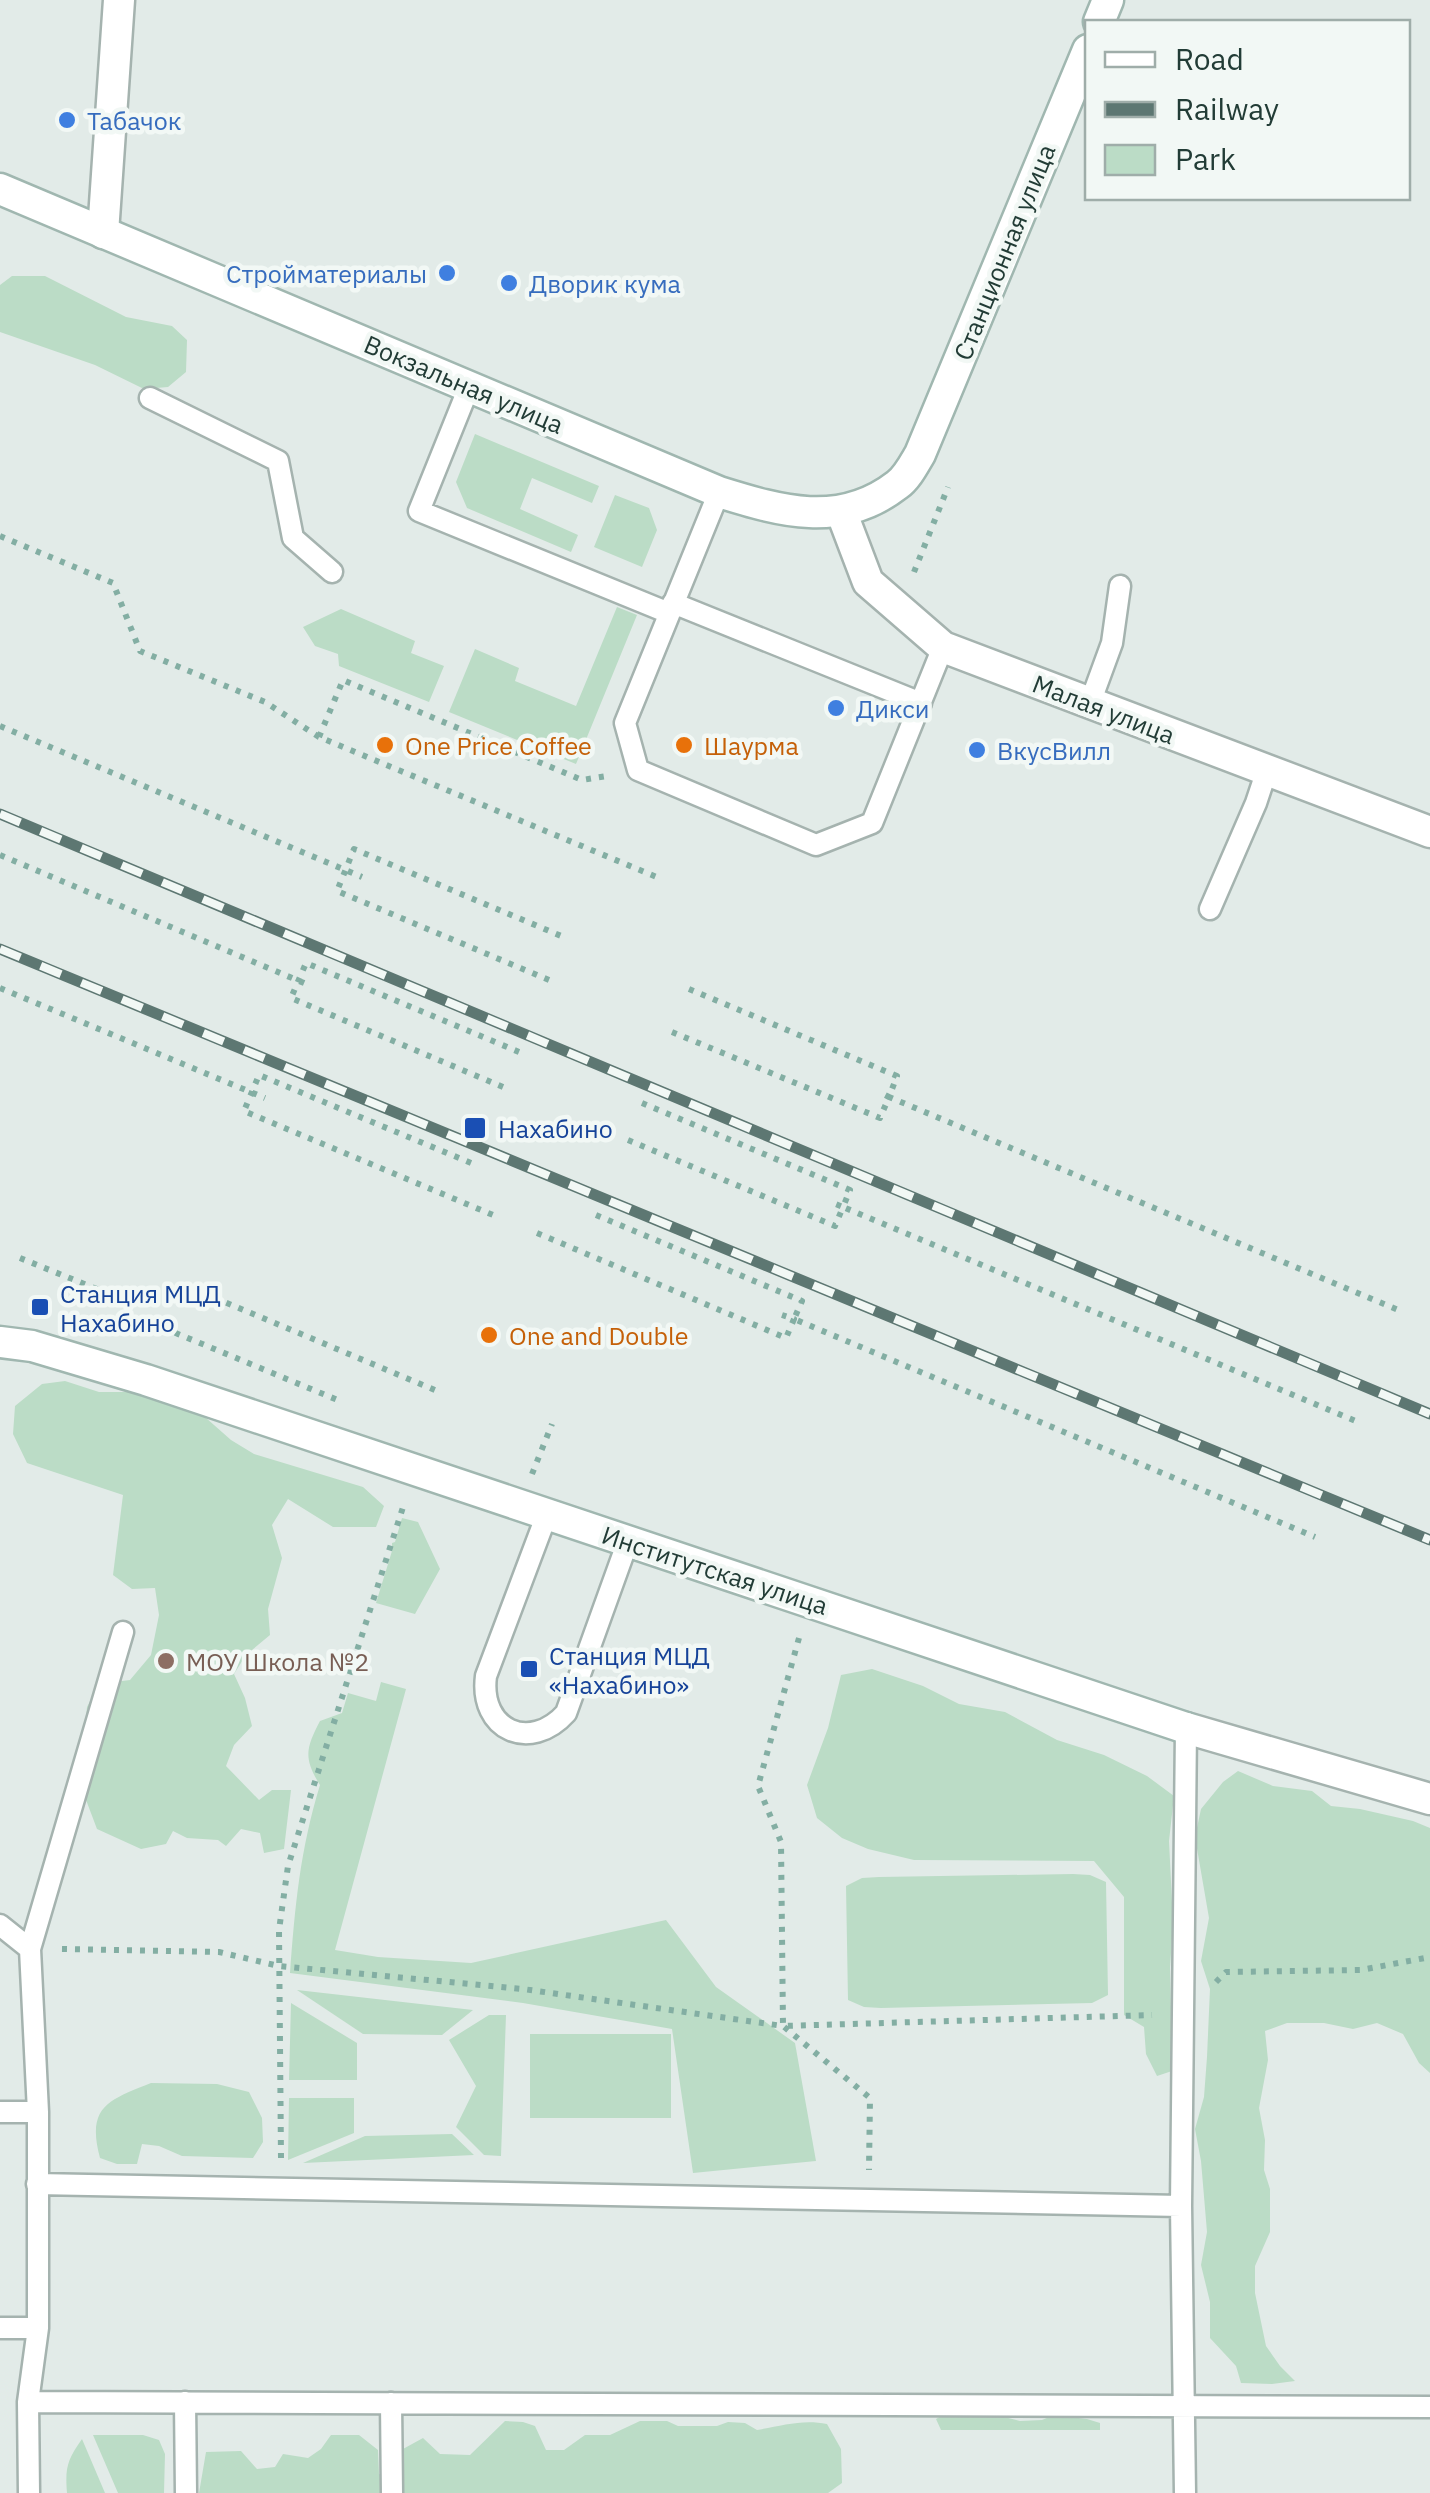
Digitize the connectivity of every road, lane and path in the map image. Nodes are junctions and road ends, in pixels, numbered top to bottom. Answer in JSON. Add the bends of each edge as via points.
{"nodes":[{"id":1,"x":120,"y":0,"type":"edge"},
{"id":2,"x":1085,"y":57,"type":"edge"},
{"id":3,"x":0,"y":188,"type":"edge"},
{"id":4,"x":102,"y":233,"type":"junction"},
{"id":5,"x":469,"y":387,"type":"junction"},
{"id":6,"x":150,"y":398,"type":"dead end"},
{"id":7,"x":920,"y":454,"type":"joint"},
{"id":8,"x":718,"y":492,"type":"junction"},
{"id":9,"x":841,"y":511,"type":"junction"},
{"id":10,"x":0,"y":536,"type":"edge"},
{"id":11,"x":332,"y":572,"type":"dead end"},
{"id":12,"x":1120,"y":586,"type":"dead end"},
{"id":13,"x":671,"y":608,"type":"junction"},
{"id":14,"x":943,"y":647,"type":"junction"},
{"id":15,"x":921,"y":703,"type":"junction"},
{"id":16,"x":1090,"y":704,"type":"junction"},
{"id":17,"x":0,"y":726,"type":"edge"},
{"id":18,"x":319,"y":737,"type":"junction"},
{"id":19,"x":638,"y":770,"type":"junction"},
{"id":20,"x":1267,"y":770,"type":"junction"},
{"id":21,"x":1430,"y":832,"type":"edge"},
{"id":22,"x":0,"y":855,"type":"edge"},
{"id":23,"x":346,"y":870,"type":"junction"},
{"id":24,"x":362,"y":877,"type":"dead end"},
{"id":25,"x":658,"y":878,"type":"dead end"},
{"id":26,"x":1210,"y":909,"type":"dead end"},
{"id":27,"x":566,"y":938,"type":"dead end"},
{"id":28,"x":298,"y":980,"type":"junction"},
{"id":29,"x":549,"y":980,"type":"dead end"},
{"id":30,"x":311,"y":986,"type":"dead end"},
{"id":31,"x":0,"y":988,"type":"edge"},
{"id":32,"x":690,"y":990,"type":"dead end"},
{"id":33,"x":672,"y":1032,"type":"dead end"},
{"id":34,"x":519,"y":1052,"type":"dead end"},
{"id":35,"x":503,"y":1087,"type":"dead end"},
{"id":36,"x":878,"y":1092,"type":"dead end"},
{"id":37,"x":252,"y":1093,"type":"junction"},
{"id":38,"x":888,"y":1097,"type":"junction"},
{"id":39,"x":265,"y":1098,"type":"dead end"},
{"id":40,"x":642,"y":1103,"type":"dead end"},
{"id":41,"x":628,"y":1140,"type":"dead end"},
{"id":42,"x":472,"y":1164,"type":"dead end"},
{"id":43,"x":833,"y":1203,"type":"dead end"},
{"id":44,"x":843,"y":1207,"type":"junction"},
{"id":45,"x":493,"y":1215,"type":"dead end"},
{"id":46,"x":596,"y":1215,"type":"dead end"},
{"id":47,"x":537,"y":1233,"type":"dead end"},
{"id":48,"x":20,"y":1258,"type":"dead end"},
{"id":49,"x":129,"y":1302,"type":"junction"},
{"id":50,"x":1403,"y":1312,"type":"dead end"},
{"id":51,"x":782,"y":1314,"type":"dead end"},
{"id":52,"x":794,"y":1319,"type":"junction"},
{"id":53,"x":0,"y":1342,"type":"edge"},
{"id":54,"x":442,"y":1393,"type":"dead end"},
{"id":55,"x":348,"y":1405,"type":"dead end"},
{"id":56,"x":1358,"y":1422,"type":"dead end"},
{"id":57,"x":552,"y":1424,"type":"dead end"},
{"id":58,"x":529,"y":1480,"type":"dead end"},
{"id":59,"x":407,"y":1495,"type":"dead end"},
{"id":60,"x":547,"y":1514,"type":"junction"},
{"id":61,"x":1316,"y":1537,"type":"dead end"},
{"id":62,"x":628,"y":1541,"type":"junction"},
{"id":63,"x":808,"y":1601,"type":"junction"},
{"id":64,"x":123,"y":1632,"type":"dead end"},
{"id":65,"x":1186,"y":1728,"type":"junction"},
{"id":66,"x":1430,"y":1799,"type":"edge"},
{"id":67,"x":0,"y":1925,"type":"edge"},
{"id":68,"x":30,"y":1949,"type":"junction"},
{"id":69,"x":1430,"y":1957,"type":"edge"},
{"id":70,"x":279,"y":1966,"type":"junction"},
{"id":71,"x":1184,"y":2014,"type":"junction"},
{"id":72,"x":783,"y":2026,"type":"junction"},
{"id":73,"x":0,"y":2112,"type":"edge"},
{"id":74,"x":38,"y":2112,"type":"junction"},
{"id":75,"x":37,"y":2184,"type":"junction"},
{"id":76,"x":280,"y":2188,"type":"junction"},
{"id":77,"x":868,"y":2200,"type":"junction"},
{"id":78,"x":1181,"y":2206,"type":"junction"},
{"id":79,"x":0,"y":2328,"type":"edge"},
{"id":80,"x":38,"y":2328,"type":"junction"},
{"id":81,"x":28,"y":2402,"type":"junction"},
{"id":82,"x":185,"y":2402,"type":"junction"},
{"id":83,"x":390,"y":2403,"type":"junction"},
{"id":84,"x":1184,"y":2405,"type":"junction"},
{"id":85,"x":1430,"y":2406,"type":"edge"},
{"id":86,"x":29,"y":2493,"type":"edge"},
{"id":87,"x":186,"y":2493,"type":"edge"},
{"id":88,"x":392,"y":2493,"type":"edge"},
{"id":89,"x":1185,"y":2493,"type":"edge"}],
"edges":[{"from":1,"to":4,"type":"street"},
{"from":2,"to":7,"type":"street","name":"Станционная улица"},
{"from":3,"to":4,"type":"street","name":"Вокзальная улица"},
{"from":4,"to":5,"type":"street","name":"Вокзальная улица"},
{"from":5,"to":8,"type":"street","name":"Вокзальная улица"},
{"from":5,"to":13,"type":"lane","via":[[419,511]]},
{"from":6,"to":11,"type":"lane","via":[[278,461],[292,538]]},
{"from":7,"to":9,"type":"street","name":"Вокзальная улица","via":[[900,484]]},
{"from":8,"to":9,"type":"street","name":"Вокзальная улица","via":[[776,510]]},
{"from":8,"to":13,"type":"lane"},
{"from":9,"to":14,"type":"street","name":"Малая улица","via":[[868,582]]},
{"from":10,"to":18,"type":"path","via":[[113,584],[140,651],[265,702]]},
{"from":12,"to":16,"type":"lane","via":[[1112,644]]},
{"from":13,"to":15,"type":"lane"},
{"from":13,"to":19,"type":"lane","via":[[625,724]]},
{"from":14,"to":15,"type":"lane"},
{"from":14,"to":16,"type":"street","name":"Малая улица"},
{"from":15,"to":19,"type":"lane","via":[[872,823],[816,845]]},
{"from":16,"to":20,"type":"street","name":"Малая улица"},
{"from":17,"to":23,"type":"path"},
{"from":18,"to":19,"type":"path","via":[[343,680],[582,780]]},
{"from":18,"to":25,"type":"path"},
{"from":20,"to":21,"type":"street","name":"Малая улица"},
{"from":20,"to":26,"type":"lane"},
{"from":22,"to":28,"type":"path"},
{"from":23,"to":24,"type":"path"},
{"from":23,"to":27,"type":"path","via":[[354,850]]},
{"from":23,"to":29,"type":"path","via":[[337,891]]},
{"from":28,"to":30,"type":"path"},
{"from":28,"to":34,"type":"path","via":[[306,963]]},
{"from":28,"to":35,"type":"path","via":[[290,998]]},
{"from":31,"to":37,"type":"path"},
{"from":32,"to":38,"type":"path","via":[[897,1076]]},
{"from":33,"to":38,"type":"path","via":[[880,1118]]},
{"from":36,"to":38,"type":"path"},
{"from":37,"to":39,"type":"path"},
{"from":37,"to":42,"type":"path","via":[[259,1074]]},
{"from":37,"to":45,"type":"path","via":[[244,1111]]},
{"from":38,"to":50,"type":"path"},
{"from":40,"to":44,"type":"path","via":[[850,1190]]},
{"from":41,"to":44,"type":"path","via":[[835,1226]]},
{"from":43,"to":44,"type":"path"},
{"from":44,"to":56,"type":"path"},
{"from":46,"to":52,"type":"path","via":[[802,1301]]},
{"from":47,"to":52,"type":"path","via":[[786,1338]]},
{"from":48,"to":49,"type":"path"},
{"from":49,"to":54,"type":"path","via":[[184,1285]]},
{"from":49,"to":55,"type":"path","via":[[124,1312]]},
{"from":51,"to":52,"type":"path"},
{"from":52,"to":61,"type":"path"},
{"from":53,"to":60,"type":"street","name":"Институтская улица","via":[[146,1380]]},
{"from":57,"to":58,"type":"path"},
{"from":59,"to":70,"type":"path","via":[[288,1866]]},
{"from":60,"to":62,"type":"street","name":"Институтская улица"},
{"from":60,"to":62,"type":"lane","via":[[484,1690],[493,1716],[516,1732],[545,1731],[566,1713]]},
{"from":62,"to":63,"type":"street","name":"Институтская улица"},
{"from":63,"to":65,"type":"street","name":"Институтская улица"},
{"from":63,"to":72,"type":"path","via":[[758,1786],[782,1842]]},
{"from":64,"to":68,"type":"lane"},
{"from":65,"to":66,"type":"street","name":"Институтская улица"},
{"from":65,"to":71,"type":"lane"},
{"from":67,"to":68,"type":"lane"},
{"from":68,"to":70,"type":"path","via":[[219,1952]]},
{"from":68,"to":74,"type":"lane"},
{"from":69,"to":71,"type":"path","via":[[1361,1970],[1226,1972]]},
{"from":70,"to":72,"type":"path","via":[[524,1988]]},
{"from":70,"to":76,"type":"path"},
{"from":71,"to":72,"type":"path"},
{"from":71,"to":78,"type":"lane"},
{"from":72,"to":77,"type":"path","via":[[870,2098]]},
{"from":73,"to":74,"type":"lane"},
{"from":74,"to":75,"type":"lane"},
{"from":75,"to":76,"type":"lane"},
{"from":75,"to":80,"type":"lane"},
{"from":76,"to":77,"type":"lane"},
{"from":77,"to":78,"type":"lane"},
{"from":78,"to":84,"type":"lane"},
{"from":79,"to":80,"type":"lane"},
{"from":80,"to":81,"type":"lane"},
{"from":81,"to":82,"type":"lane"},
{"from":81,"to":86,"type":"lane"},
{"from":82,"to":83,"type":"lane"},
{"from":82,"to":87,"type":"lane"},
{"from":83,"to":84,"type":"lane"},
{"from":83,"to":88,"type":"lane"},
{"from":84,"to":85,"type":"lane"},
{"from":84,"to":89,"type":"lane"}]}
